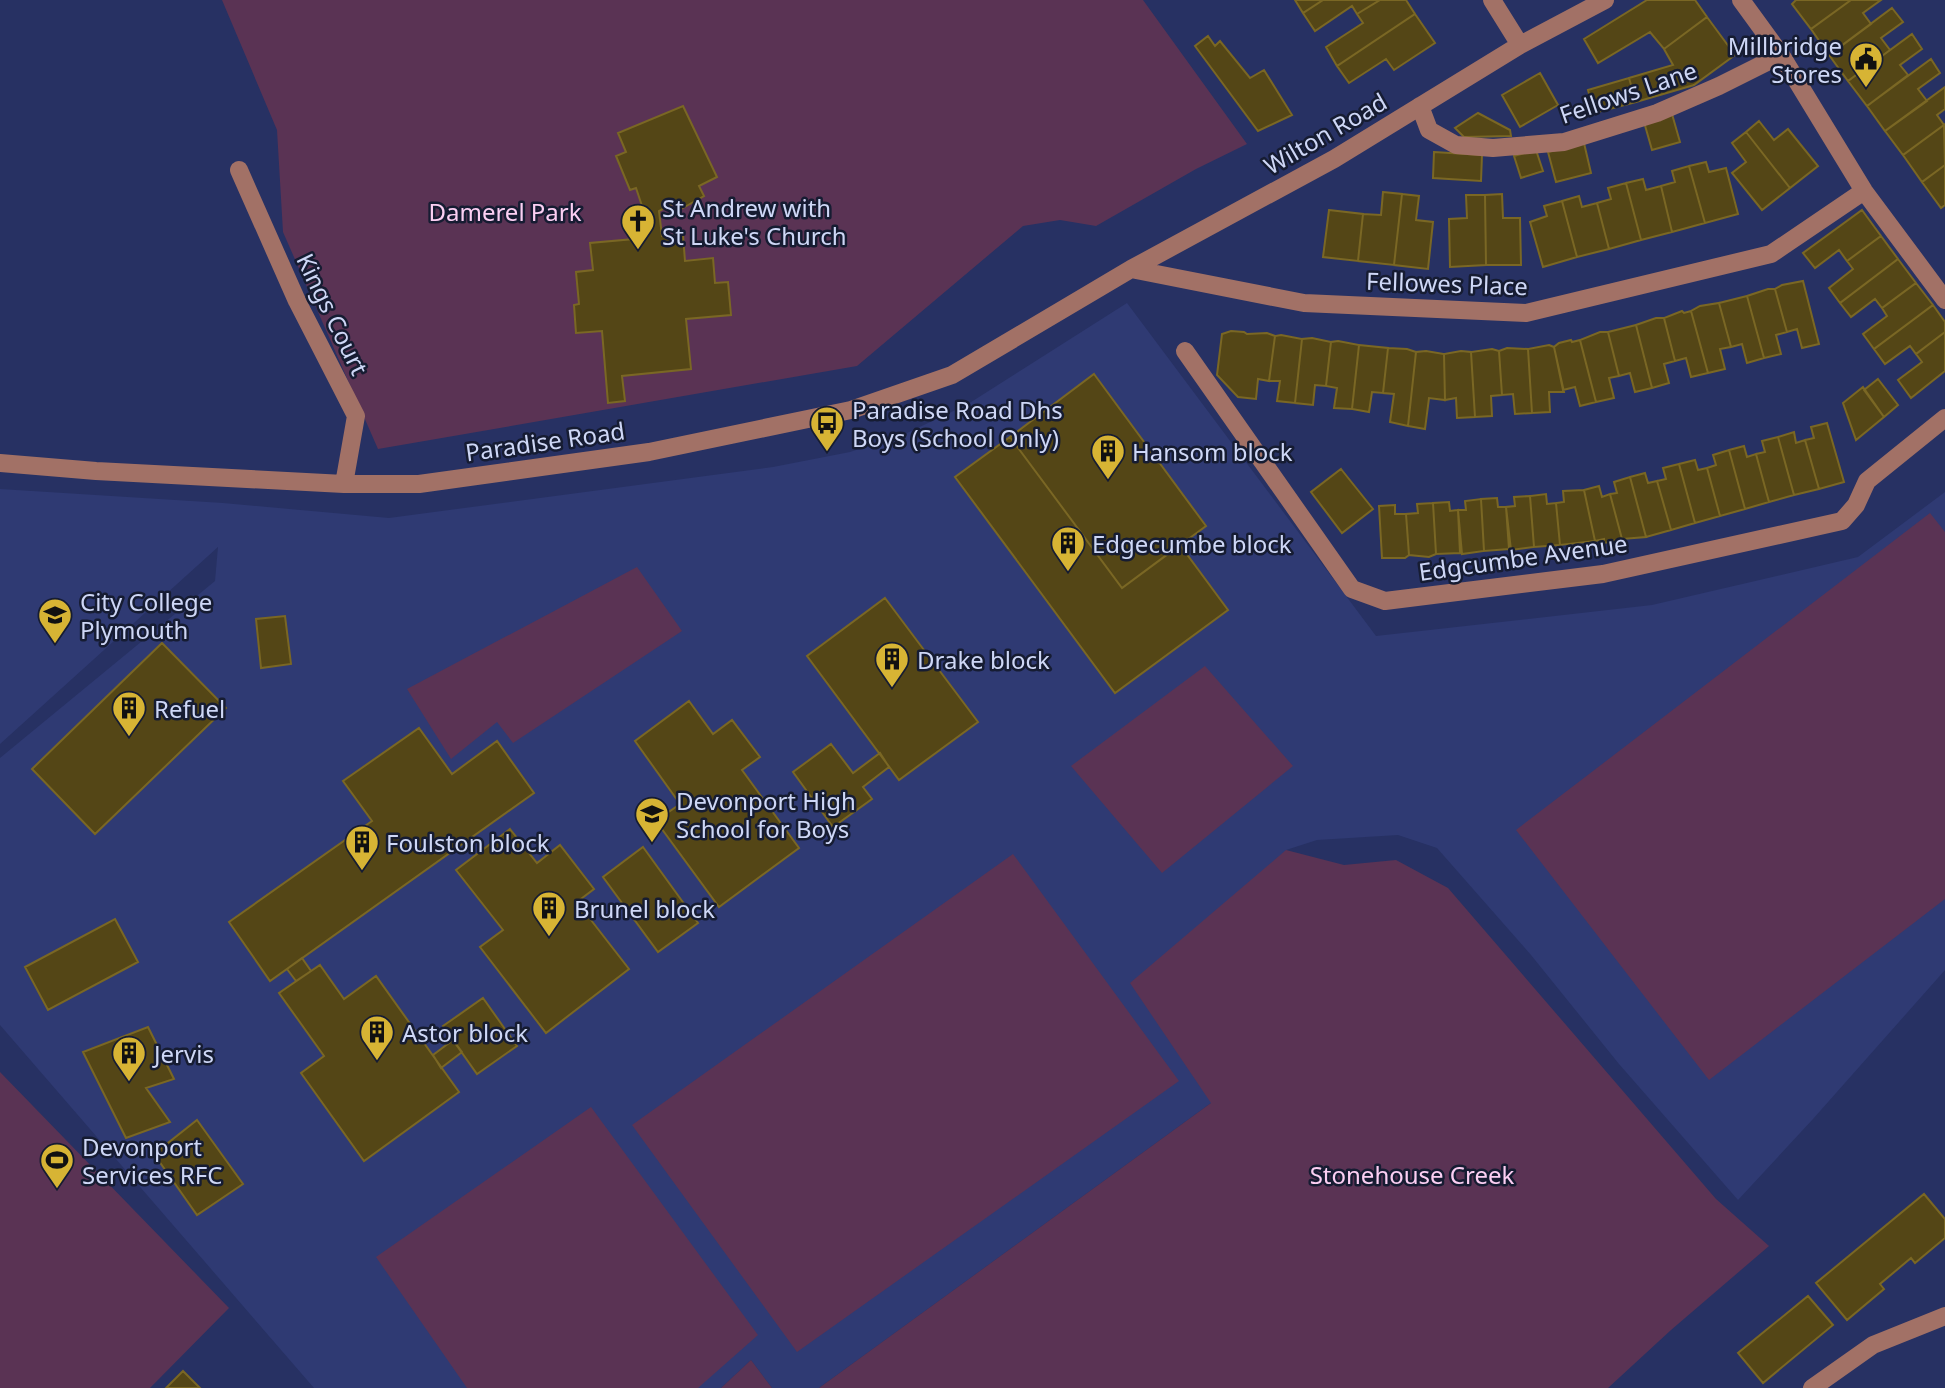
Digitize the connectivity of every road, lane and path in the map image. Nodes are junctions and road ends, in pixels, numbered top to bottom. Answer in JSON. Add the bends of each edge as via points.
{"nodes":[{"id":1,"x":1492,"y":0,"type":"edge"},
{"id":2,"x":1605,"y":0,"type":"edge"},
{"id":3,"x":1741,"y":0,"type":"edge"},
{"id":4,"x":1520,"y":45,"type":"junction"},
{"id":5,"x":1781,"y":55,"type":"junction"},
{"id":6,"x":1420,"y":106,"type":"junction"},
{"id":7,"x":239,"y":170,"type":"dead end"},
{"id":8,"x":1864,"y":191,"type":"junction"},
{"id":9,"x":1131,"y":270,"type":"junction"},
{"id":10,"x":1945,"y":300,"type":"edge"},
{"id":11,"x":1069,"y":306,"type":"joint"},
{"id":12,"x":1185,"y":351,"type":"dead end"},
{"id":13,"x":1945,"y":418,"type":"edge"},
{"id":14,"x":0,"y":463,"type":"edge"},
{"id":15,"x":344,"y":484,"type":"junction"},
{"id":16,"x":1945,"y":1317,"type":"edge"},
{"id":17,"x":1812,"y":1388,"type":"edge"}],
"edges":[{"from":1,"to":4,"type":"street"},
{"from":2,"to":4,"type":"street","name":"Wilton Road"},
{"from":3,"to":5,"type":"street"},
{"from":4,"to":6,"type":"street","name":"Wilton Road"},
{"from":5,"to":6,"type":"street","name":"Fellows Lane","via":[[1657,113],[1564,142],[1493,148],[1456,145],[1429,130]]},
{"from":5,"to":8,"type":"street"},
{"from":6,"to":9,"type":"street","name":"Wilton Road","via":[[1334,159]]},
{"from":7,"to":15,"type":"street","name":"Kings Court","via":[[297,301],[356,416]]},
{"from":8,"to":9,"type":"street","name":"Fellowes Place","via":[[1771,254],[1526,313],[1304,303]]},
{"from":8,"to":10,"type":"street"},
{"from":9,"to":11,"type":"street","name":"Wilton Road"},
{"from":11,"to":15,"type":"street","name":"Paradise Road","via":[[952,375],[851,410],[649,452],[419,484]]},
{"from":12,"to":13,"type":"street","name":"Edgcumbe Avenue","via":[[1352,589],[1385,601],[1603,574],[1842,521],[1867,481]]},
{"from":14,"to":15,"type":"street","name":"Paradise Road"},
{"from":16,"to":17,"type":"street","via":[[1873,1345]]}]}
